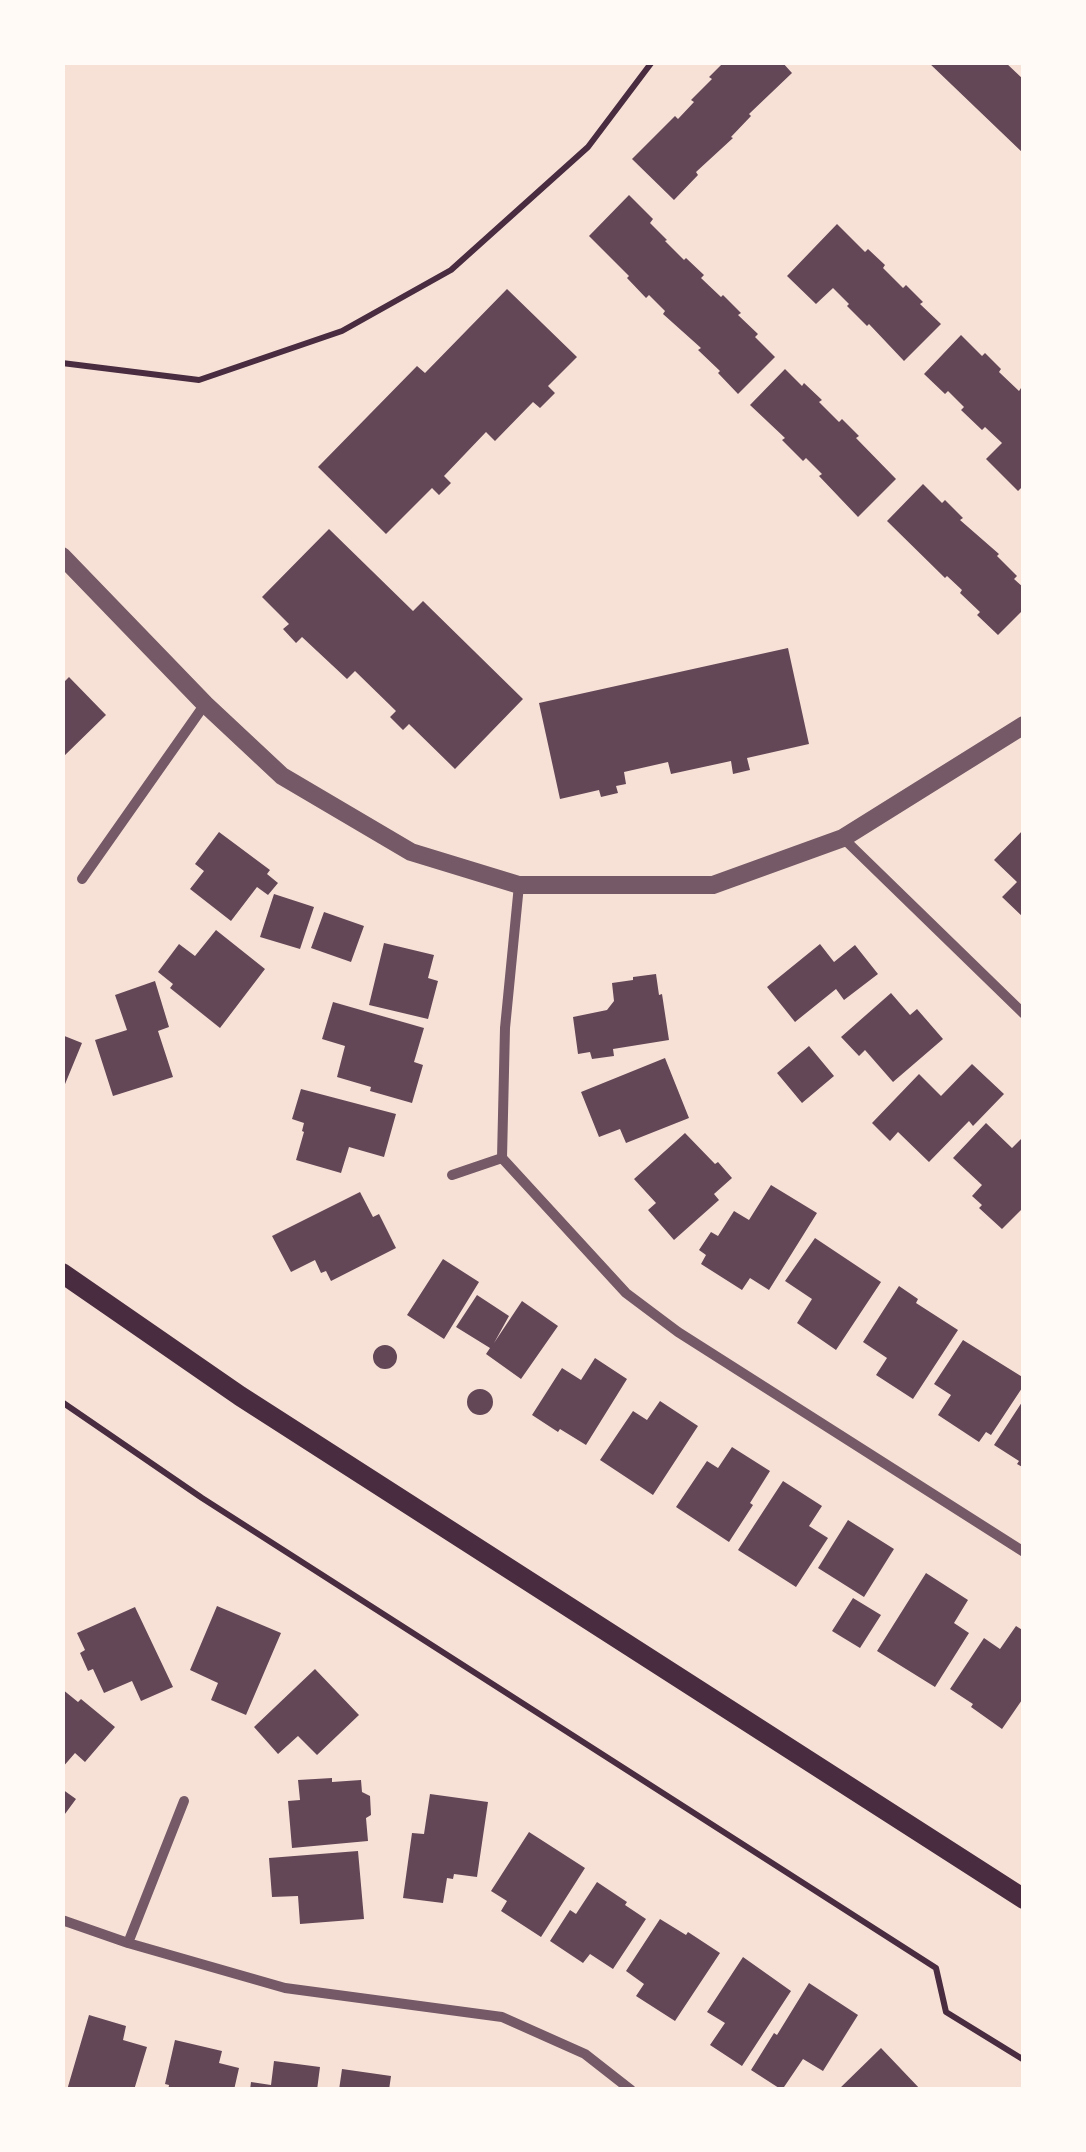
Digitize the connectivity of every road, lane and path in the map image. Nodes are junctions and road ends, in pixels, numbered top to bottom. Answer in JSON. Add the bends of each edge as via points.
{"nodes":[{"id":1,"x":652,"y":62,"type":"edge"},
{"id":2,"x":62,"y":364,"type":"edge"},
{"id":3,"x":62,"y":556,"type":"edge"},
{"id":4,"x":205,"y":704,"type":"junction"},
{"id":5,"x":1024,"y":725,"type":"edge"},
{"id":6,"x":843,"y":838,"type":"junction"},
{"id":7,"x":82,"y":879,"type":"dead end"},
{"id":8,"x":519,"y":884,"type":"junction"},
{"id":9,"x":1024,"y":1014,"type":"edge"},
{"id":10,"x":502,"y":1158,"type":"junction"},
{"id":11,"x":452,"y":1176,"type":"dead end"},
{"id":12,"x":62,"y":1273,"type":"edge"},
{"id":13,"x":62,"y":1402,"type":"edge"},
{"id":14,"x":1024,"y":1552,"type":"edge"},
{"id":15,"x":184,"y":1800,"type":"dead end"},
{"id":16,"x":1024,"y":1899,"type":"edge"},
{"id":17,"x":62,"y":1920,"type":"edge"},
{"id":18,"x":128,"y":1943,"type":"junction"},
{"id":19,"x":1024,"y":2060,"type":"edge"},
{"id":20,"x":631,"y":2090,"type":"edge"}],
"edges":[{"from":1,"to":2,"type":"path","via":[[588,147],[451,270],[342,331],[199,380]]},
{"from":3,"to":4,"type":"street"},
{"from":4,"to":7,"type":"street"},
{"from":4,"to":8,"type":"street","via":[[282,776],[411,852]]},
{"from":5,"to":6,"type":"street"},
{"from":6,"to":8,"type":"street","via":[[713,884]]},
{"from":6,"to":9,"type":"street"},
{"from":8,"to":10,"type":"street","via":[[505,1028]]},
{"from":10,"to":11,"type":"street"},
{"from":10,"to":14,"type":"street","via":[[626,1292],[665,1322]]},
{"from":12,"to":16,"type":"main road","via":[[240,1396]]},
{"from":13,"to":19,"type":"path","via":[[936,1968],[946,2012]]},
{"from":15,"to":18,"type":"street"},
{"from":17,"to":18,"type":"street"},
{"from":18,"to":20,"type":"street","via":[[284,1988],[502,2018],[585,2054]]}]}
